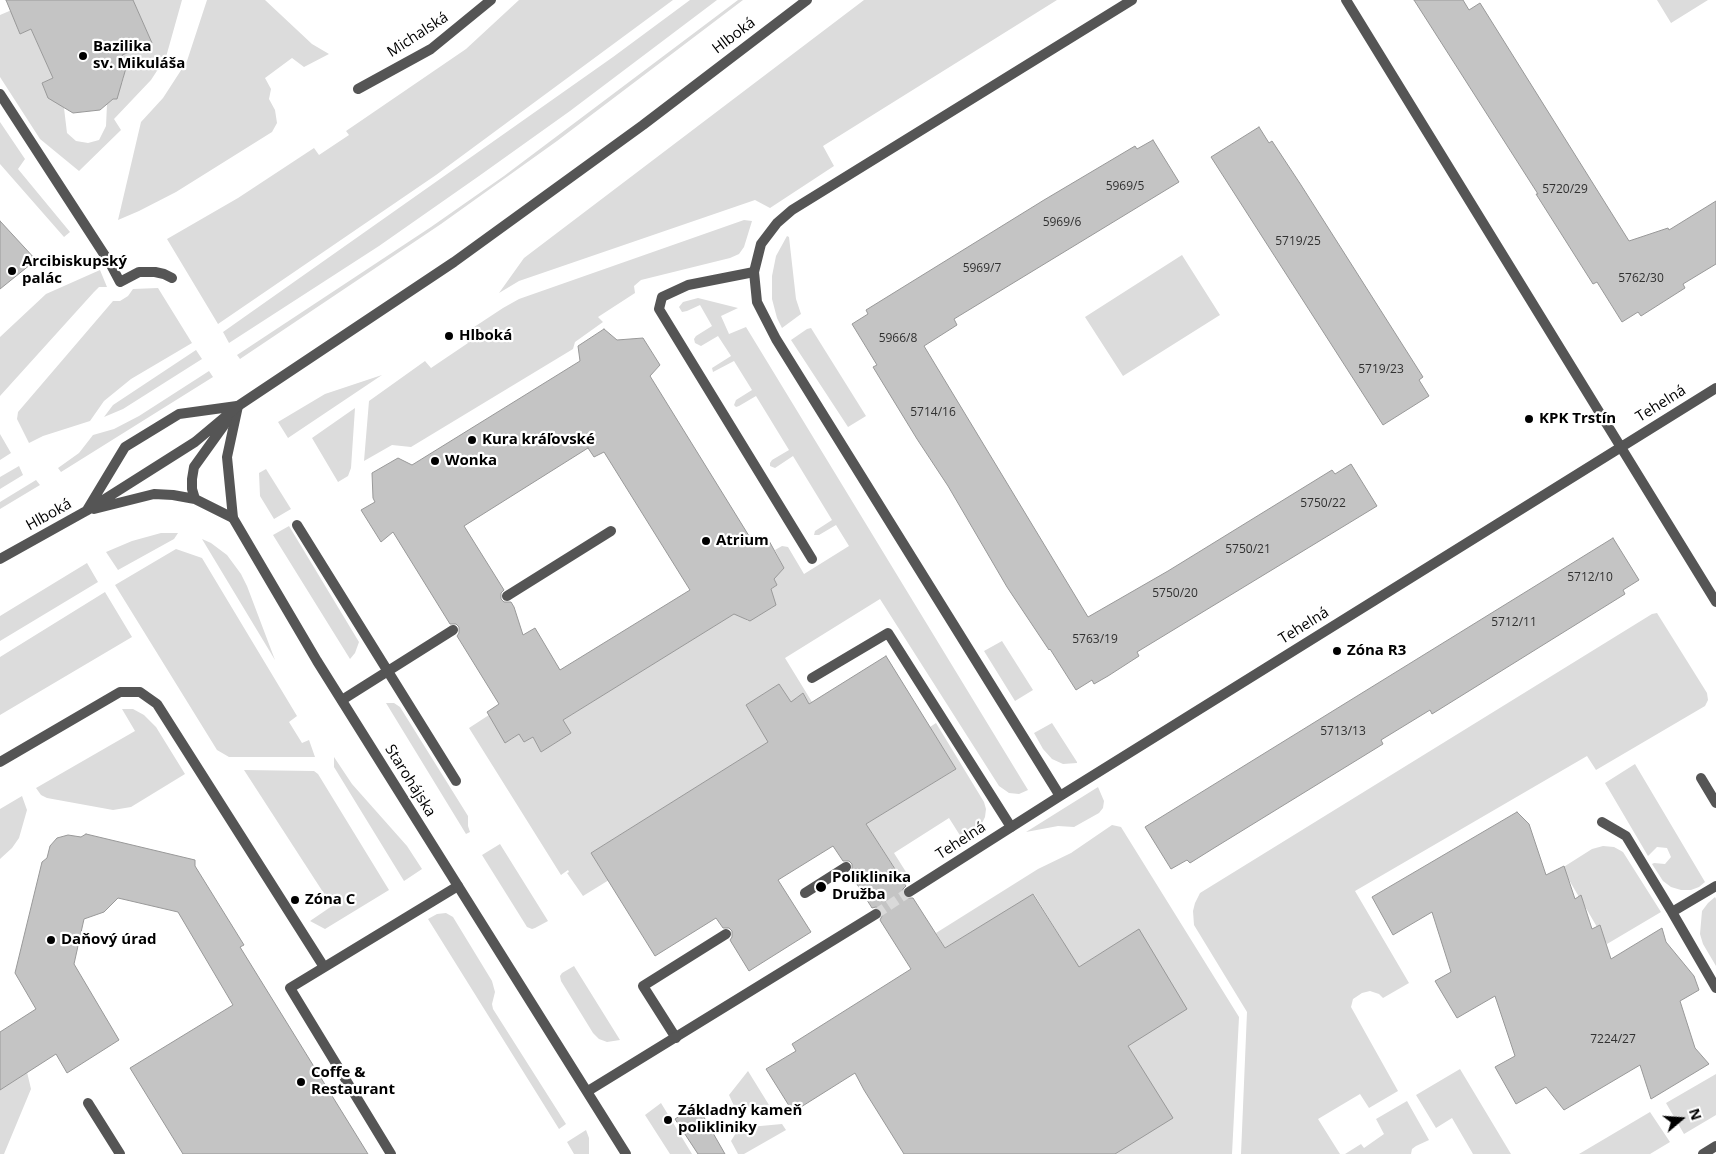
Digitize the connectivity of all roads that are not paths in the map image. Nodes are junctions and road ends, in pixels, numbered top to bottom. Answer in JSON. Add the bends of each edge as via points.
{"nodes":[{"id":1,"x":491,"y":0,"type":"edge"},
{"id":2,"x":807,"y":0,"type":"edge"},
{"id":3,"x":1132,"y":0,"type":"edge"},
{"id":4,"x":1346,"y":0,"type":"edge"},
{"id":5,"x":358,"y":89,"type":"dead end"},
{"id":6,"x":0,"y":94,"type":"edge"},
{"id":7,"x":754,"y":272,"type":"junction"},
{"id":8,"x":172,"y":278,"type":"dead end"},
{"id":9,"x":1716,"y":388,"type":"edge"},
{"id":10,"x":238,"y":406,"type":"junction"},
{"id":11,"x":1621,"y":446,"type":"junction"},
{"id":12,"x":195,"y":499,"type":"junction"},
{"id":13,"x":86,"y":512,"type":"junction"},
{"id":14,"x":233,"y":518,"type":"junction"},
{"id":15,"x":297,"y":524,"type":"dead end"},
{"id":16,"x":610,"y":531,"type":"dead end"},
{"id":17,"x":0,"y":559,"type":"edge"},
{"id":18,"x":812,"y":559,"type":"dead end"},
{"id":19,"x":507,"y":596,"type":"dead end"},
{"id":20,"x":1716,"y":602,"type":"edge"},
{"id":21,"x":453,"y":630,"type":"dead end"},
{"id":22,"x":388,"y":671,"type":"junction"},
{"id":23,"x":812,"y":678,"type":"dead end"},
{"id":24,"x":342,"y":700,"type":"junction"},
{"id":25,"x":0,"y":762,"type":"edge"},
{"id":26,"x":1700,"y":778,"type":"dead end"},
{"id":27,"x":456,"y":780,"type":"dead end"},
{"id":28,"x":1060,"y":796,"type":"junction"},
{"id":29,"x":1716,"y":803,"type":"edge"},
{"id":30,"x":1602,"y":822,"type":"dead end"},
{"id":31,"x":1011,"y":827,"type":"junction"},
{"id":32,"x":846,"y":867,"type":"dead end"},
{"id":33,"x":458,"y":886,"type":"junction"},
{"id":34,"x":1716,"y":886,"type":"edge"},
{"id":35,"x":909,"y":892,"type":"tunnel mouth"},
{"id":36,"x":805,"y":893,"type":"dead end"},
{"id":37,"x":1672,"y":912,"type":"junction"},
{"id":38,"x":876,"y":914,"type":"tunnel mouth"},
{"id":39,"x":726,"y":934,"type":"dead end"},
{"id":40,"x":324,"y":967,"type":"junction"},
{"id":41,"x":1716,"y":988,"type":"edge"},
{"id":42,"x":676,"y":1038,"type":"junction"},
{"id":43,"x":588,"y":1091,"type":"junction"},
{"id":44,"x":88,"y":1102,"type":"dead end"},
{"id":45,"x":1716,"y":1146,"type":"edge"},
{"id":46,"x":120,"y":1154,"type":"edge"},
{"id":47,"x":392,"y":1154,"type":"edge"},
{"id":48,"x":626,"y":1154,"type":"edge"},
{"id":49,"x":1703,"y":1154,"type":"edge"}],
"edges":[{"from":1,"to":5,"type":"street","name":"Michalská","via":[[431,48]]},
{"from":2,"to":10,"type":"street","name":"Hlboká","via":[[643,125],[454,262]]},
{"from":3,"to":7,"type":"street","via":[[792,210],[761,244]]},
{"from":4,"to":11,"type":"street"},
{"from":6,"to":8,"type":"street","via":[[120,282],[139,272],[155,272]]},
{"from":7,"to":18,"type":"street","via":[[688,284],[662,297],[659,310]]},
{"from":7,"to":28,"type":"street","via":[[757,302],[776,339]]},
{"from":9,"to":11,"type":"street","name":"Tehelná"},
{"from":10,"to":12,"type":"street","name":"Hlboká","via":[[194,467],[192,490]]},
{"from":10,"to":13,"type":"street","name":"Hlboká","via":[[195,442]]},
{"from":10,"to":13,"type":"street","name":"Hlboká","via":[[179,414],[125,447]]},
{"from":10,"to":14,"type":"street","name":"Starohájska","via":[[227,457]]},
{"from":11,"to":20,"type":"street"},
{"from":11,"to":28,"type":"street","name":"Tehelná"},
{"from":12,"to":13,"type":"street","name":"Hlboká","via":[[154,494]]},
{"from":12,"to":14,"type":"street","name":"Hlboká"},
{"from":13,"to":17,"type":"street","name":"Hlboká"},
{"from":14,"to":24,"type":"street","name":"Starohájska"},
{"from":15,"to":22,"type":"street"},
{"from":16,"to":19,"type":"street"},
{"from":21,"to":22,"type":"street"},
{"from":22,"to":24,"type":"street"},
{"from":22,"to":27,"type":"street"},
{"from":23,"to":31,"type":"street","via":[[888,633]]},
{"from":24,"to":33,"type":"street","name":"Starohájska"},
{"from":25,"to":40,"type":"street","via":[[120,692],[140,692],[157,704]]},
{"from":26,"to":29,"type":"street"},
{"from":28,"to":31,"type":"street","name":"Tehelná"},
{"from":30,"to":37,"type":"street","via":[[1626,836]]},
{"from":31,"to":35,"type":"street","name":"Tehelná"},
{"from":32,"to":36,"type":"street"},
{"from":33,"to":40,"type":"street"},
{"from":33,"to":43,"type":"street","name":"Starohájska"},
{"from":34,"to":37,"type":"street"},
{"from":37,"to":41,"type":"street"},
{"from":38,"to":42,"type":"street"},
{"from":39,"to":42,"type":"street","via":[[643,986]]},
{"from":40,"to":47,"type":"street","via":[[290,988]]},
{"from":42,"to":43,"type":"street"},
{"from":43,"to":48,"type":"street","name":"Starohájska"},
{"from":44,"to":46,"type":"street"},
{"from":45,"to":49,"type":"street"}]}
